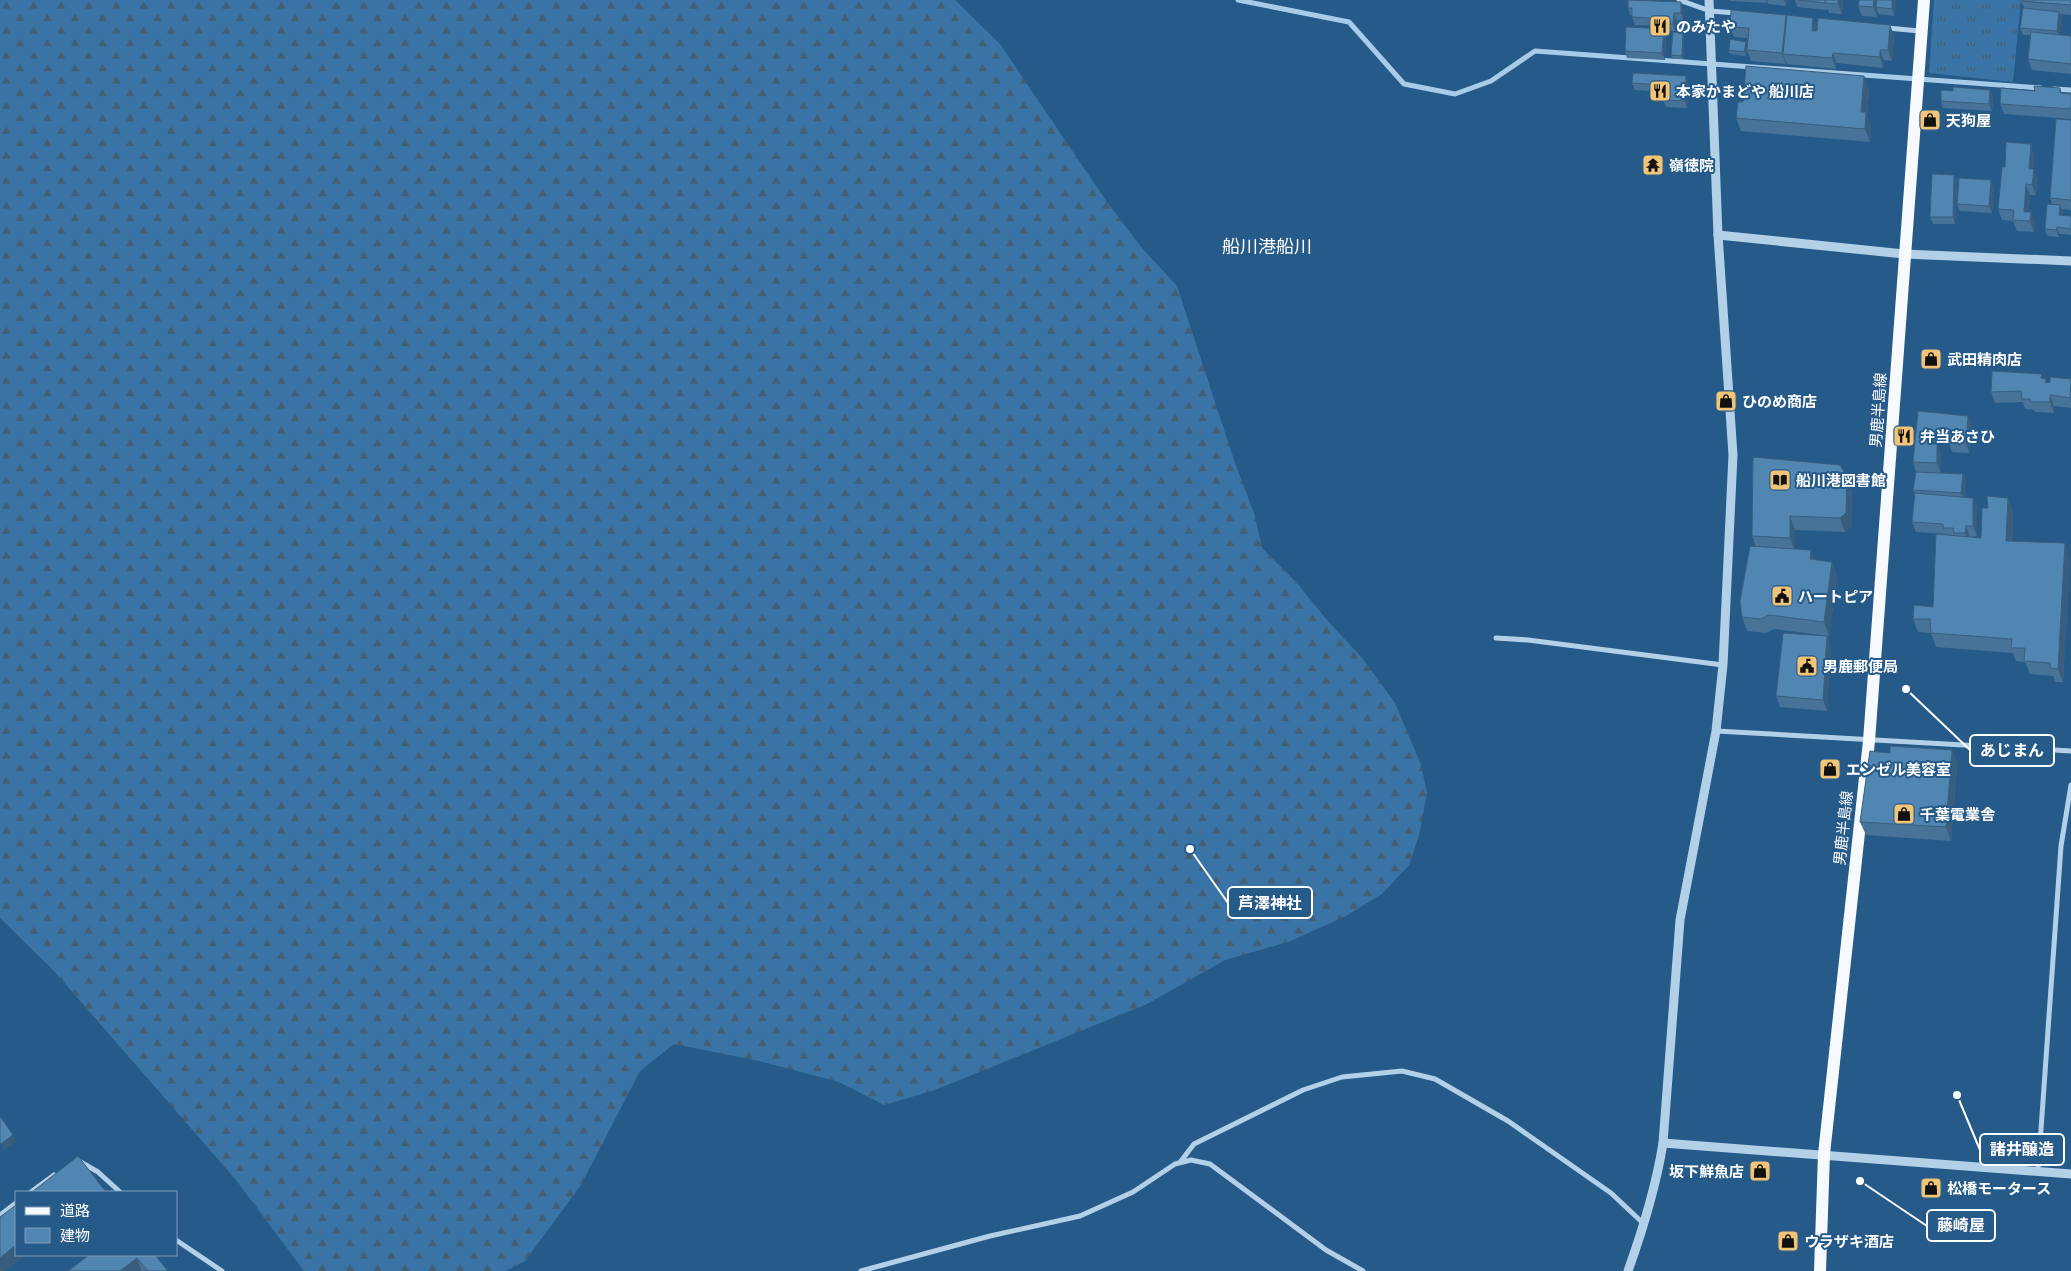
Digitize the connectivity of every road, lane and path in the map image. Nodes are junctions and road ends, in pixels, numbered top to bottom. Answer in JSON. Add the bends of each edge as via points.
{"nodes":[{"id":1,"x":1679,"y":0,"type":"edge"},
{"id":2,"x":1709,"y":0,"type":"edge"},
{"id":3,"x":1924,"y":0,"type":"edge"},
{"id":4,"x":1710,"y":11,"type":"junction"},
{"id":5,"x":1738,"y":14,"type":"edge"},
{"id":6,"x":1883,"y":28,"type":"edge"},
{"id":7,"x":1922,"y":32,"type":"junction"},
{"id":8,"x":1718,"y":235,"type":"junction"},
{"id":9,"x":1904,"y":254,"type":"junction"},
{"id":10,"x":2071,"y":261,"type":"edge"},
{"id":11,"x":1496,"y":638,"type":"dead end"},
{"id":12,"x":1723,"y":665,"type":"junction"},
{"id":13,"x":1716,"y":731,"type":"junction"},
{"id":14,"x":1869,"y":741,"type":"junction"},
{"id":15,"x":2071,"y":751,"type":"edge"},
{"id":16,"x":2071,"y":785,"type":"edge"},
{"id":17,"x":1663,"y":1143,"type":"junction"},
{"id":18,"x":1824,"y":1154,"type":"junction"},
{"id":19,"x":1181,"y":1161,"type":"junction"},
{"id":20,"x":68,"y":1164,"type":"edge"},
{"id":21,"x":61,"y":1170,"type":"edge"},
{"id":22,"x":2038,"y":1172,"type":"junction"},
{"id":23,"x":2071,"y":1174,"type":"edge"},
{"id":24,"x":32,"y":1191,"type":"edge"},
{"id":25,"x":119,"y":1191,"type":"edge"},
{"id":26,"x":15,"y":1204,"type":"edge"},
{"id":27,"x":0,"y":1215,"type":"edge"},
{"id":28,"x":1644,"y":1224,"type":"junction"},
{"id":29,"x":178,"y":1241,"type":"edge"},
{"id":30,"x":222,"y":1271,"type":"edge"},
{"id":31,"x":861,"y":1271,"type":"edge"},
{"id":32,"x":1363,"y":1271,"type":"edge"},
{"id":33,"x":1628,"y":1271,"type":"edge"},
{"id":34,"x":1820,"y":1271,"type":"edge"}],
"edges":[{"from":1,"to":4,"type":"street"},
{"from":2,"to":4,"type":"street"},
{"from":3,"to":7,"type":"main road","name":"男鹿半島線"},
{"from":4,"to":5,"type":"street"},
{"from":4,"to":8,"type":"street"},
{"from":6,"to":7,"type":"street"},
{"from":7,"to":9,"type":"main road","name":"男鹿半島線"},
{"from":8,"to":9,"type":"street"},
{"from":8,"to":12,"type":"street","via":[[1734,455]]},
{"from":9,"to":10,"type":"street"},
{"from":9,"to":14,"type":"main road","name":"男鹿半島線"},
{"from":11,"to":12,"type":"street"},
{"from":12,"to":13,"type":"street"},
{"from":13,"to":14,"type":"street"},
{"from":13,"to":17,"type":"street","via":[[1680,920]]},
{"from":14,"to":15,"type":"street"},
{"from":14,"to":18,"type":"main road","name":"男鹿半島線"},
{"from":16,"to":22,"type":"street","via":[[2062,846]]},
{"from":17,"to":18,"type":"street"},
{"from":17,"to":28,"type":"street"},
{"from":18,"to":22,"type":"street"},
{"from":18,"to":34,"type":"main road","name":"男鹿半島線"},
{"from":19,"to":28,"type":"street","via":[[1194,1144],[1303,1090],[1342,1077],[1402,1071],[1435,1079],[1508,1121],[1611,1193]]},
{"from":19,"to":31,"type":"street","via":[[1133,1192],[1080,1216],[990,1236]]},
{"from":19,"to":32,"type":"street","via":[[1210,1164],[1326,1250]]},
{"from":20,"to":25,"type":"street","via":[[76,1159],[98,1172]]},
{"from":21,"to":24,"type":"street"},
{"from":22,"to":23,"type":"street"},
{"from":26,"to":27,"type":"street"},
{"from":28,"to":33,"type":"street"},
{"from":29,"to":30,"type":"street"}]}
